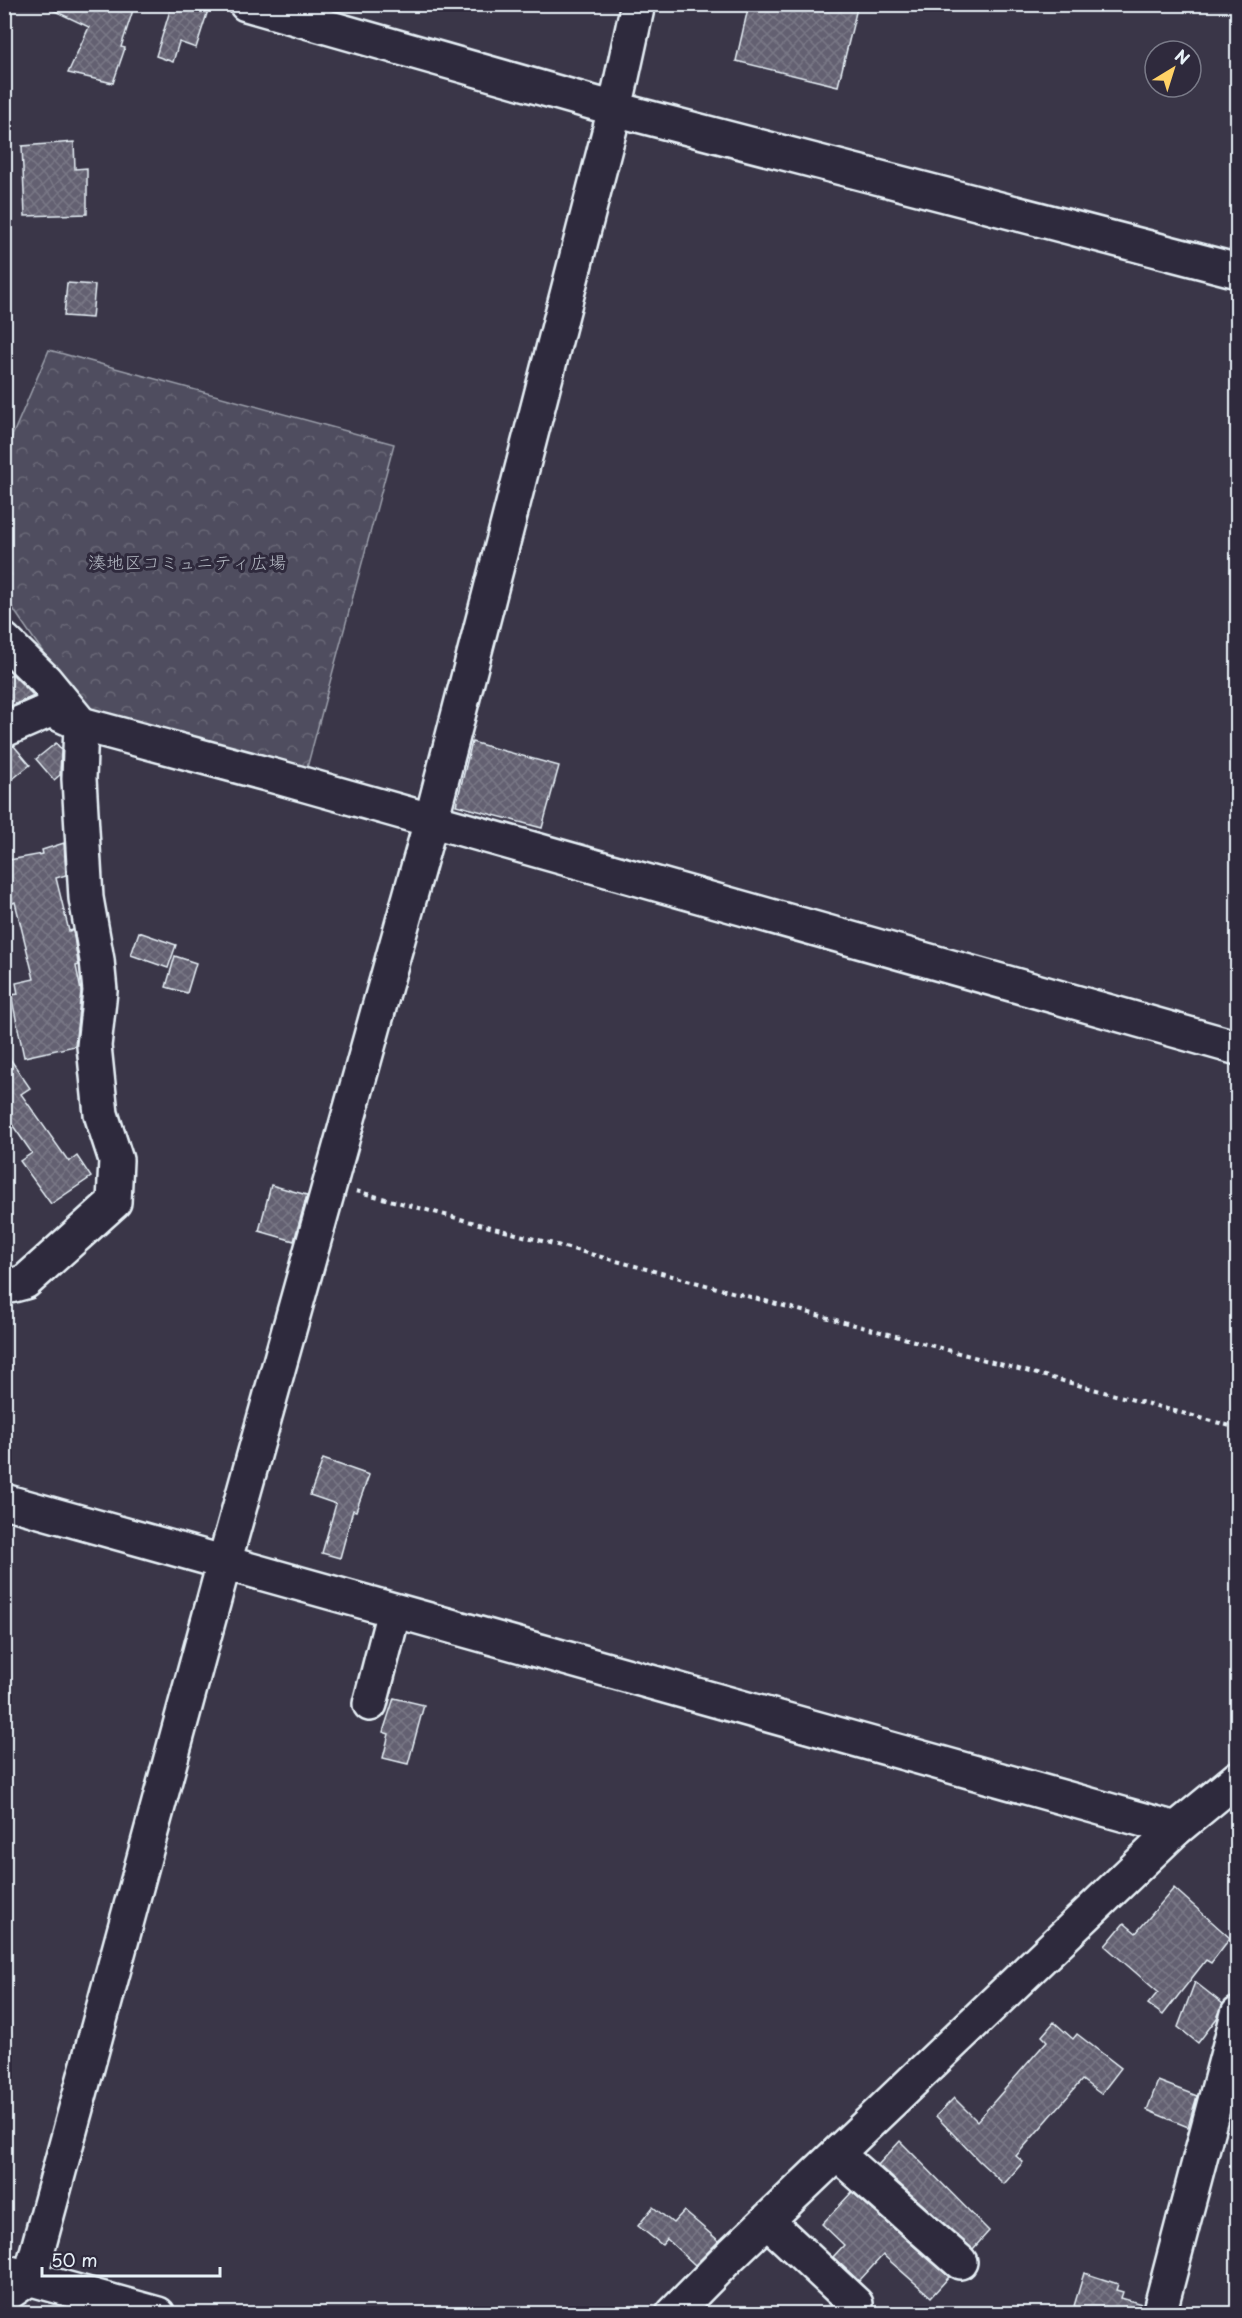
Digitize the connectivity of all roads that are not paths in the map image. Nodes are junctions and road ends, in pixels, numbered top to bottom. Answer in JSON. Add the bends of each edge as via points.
{"nodes":[{"id":1,"x":246,"y":4,"type":"edge"},
{"id":2,"x":638,"y":4,"type":"edge"},
{"id":3,"x":615,"y":109,"type":"junction"},
{"id":4,"x":1238,"y":271,"type":"edge"},
{"id":5,"x":4,"y":640,"type":"edge"},
{"id":6,"x":81,"y":724,"type":"junction"},
{"id":7,"x":4,"y":730,"type":"edge"},
{"id":8,"x":430,"y":821,"type":"junction"},
{"id":9,"x":1238,"y":1048,"type":"edge"},
{"id":10,"x":4,"y":1285,"type":"edge"},
{"id":11,"x":4,"y":1501,"type":"edge"},
{"id":12,"x":224,"y":1563,"type":"junction"},
{"id":13,"x":394,"y":1611,"type":"junction"},
{"id":14,"x":370,"y":1704,"type":"dead end"},
{"id":15,"x":1238,"y":1778,"type":"edge"},
{"id":16,"x":1176,"y":1829,"type":"junction"},
{"id":17,"x":1238,"y":2014,"type":"edge"},
{"id":18,"x":837,"y":2154,"type":"junction"},
{"id":19,"x":766,"y":2221,"type":"junction"},
{"id":20,"x":960,"y":2262,"type":"dead end"},
{"id":21,"x":13,"y":2282,"type":"edge"},
{"id":22,"x":856,"y":2304,"type":"dead end"},
{"id":23,"x":158,"y":2313,"type":"edge"},
{"id":24,"x":673,"y":2313,"type":"edge"},
{"id":25,"x":1159,"y":2313,"type":"edge"}],
"edges":[{"from":1,"to":3,"type":"street"},
{"from":2,"to":3,"type":"street"},
{"from":3,"to":4,"type":"street"},
{"from":3,"to":8,"type":"street"},
{"from":5,"to":6,"type":"street","via":[[45,680]]},
{"from":6,"to":7,"type":"street","via":[[50,710]]},
{"from":6,"to":8,"type":"street"},
{"from":6,"to":10,"type":"street","via":[[79,779],[86,898],[100,991],[94,1046],[101,1114],[116,1160],[114,1202],[25,1282]]},
{"from":8,"to":9,"type":"street"},
{"from":8,"to":12,"type":"street"},
{"from":11,"to":12,"type":"street"},
{"from":12,"to":13,"type":"street"},
{"from":12,"to":21,"type":"street"},
{"from":13,"to":14,"type":"street"},
{"from":13,"to":16,"type":"street"},
{"from":15,"to":16,"type":"street"},
{"from":16,"to":18,"type":"street"},
{"from":17,"to":25,"type":"street"},
{"from":18,"to":19,"type":"street"},
{"from":18,"to":20,"type":"street"},
{"from":19,"to":22,"type":"street"},
{"from":19,"to":24,"type":"street"},
{"from":21,"to":23,"type":"street"}]}
